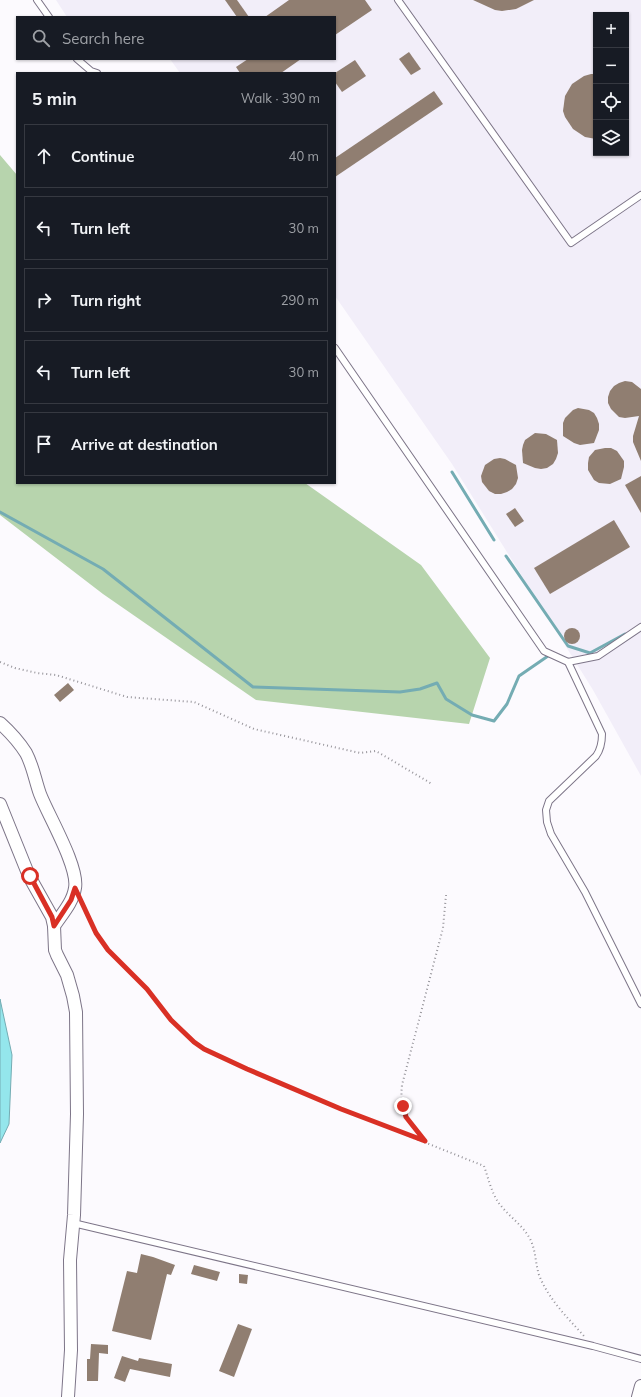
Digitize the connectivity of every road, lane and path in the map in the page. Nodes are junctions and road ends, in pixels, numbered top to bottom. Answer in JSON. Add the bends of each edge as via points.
{"nodes":[{"id":1,"x":37,"y":0,"type":"edge"},
{"id":2,"x":398,"y":0,"type":"edge"},
{"id":3,"x":48,"y":16,"type":"edge"},
{"id":4,"x":78,"y":60,"type":"edge"},
{"id":5,"x":94,"y":72,"type":"edge"},
{"id":6,"x":641,"y":195,"type":"edge"},
{"id":7,"x":336,"y":349,"type":"edge"},
{"id":8,"x":641,"y":627,"type":"edge"},
{"id":9,"x":0,"y":662,"type":"edge"},
{"id":10,"x":568,"y":662,"type":"junction"},
{"id":11,"x":0,"y":723,"type":"edge"},
{"id":12,"x":432,"y":784,"type":"dead end"},
{"id":13,"x":0,"y":804,"type":"edge"},
{"id":14,"x":75,"y":888,"type":"junction"},
{"id":15,"x":446,"y":895,"type":"dead end"},
{"id":16,"x":54,"y":926,"type":"junction"},
{"id":17,"x":641,"y":1004,"type":"edge"},
{"id":18,"x":425,"y":1141,"type":"junction"},
{"id":19,"x":73,"y":1223,"type":"junction"},
{"id":20,"x":593,"y":1346,"type":"junction"},
{"id":21,"x":641,"y":1360,"type":"edge"},
{"id":22,"x":641,"y":1386,"type":"edge"},
{"id":23,"x":68,"y":1397,"type":"edge"},
{"id":24,"x":638,"y":1397,"type":"edge"}],
"edges":[{"from":1,"to":3,"type":"lane"},
{"from":2,"to":6,"type":"lane","via":[[570,243]]},
{"from":4,"to":5,"type":"lane"},
{"from":7,"to":10,"type":"lane","via":[[544,651]]},
{"from":8,"to":10,"type":"lane","via":[[598,656]]},
{"from":9,"to":12,"type":"path","via":[[37,673],[56,675],[127,697],[194,702],[254,729],[360,753],[376,752]]},
{"from":10,"to":17,"type":"lane","via":[[602,734],[602,742],[596,756],[549,801],[546,810],[547,822]]},
{"from":11,"to":14,"type":"street","via":[[14,736],[26,753],[40,794],[69,857],[74,872]]},
{"from":13,"to":16,"type":"street"},
{"from":14,"to":16,"type":"street","via":[[71,900]]},
{"from":14,"to":18,"type":"path","via":[[96,933],[108,950],[194,1042],[247,1069]]},
{"from":15,"to":18,"type":"path","via":[[443,928],[401,1094],[406,1117]]},
{"from":16,"to":19,"type":"street","via":[[56,955],[68,975],[76,1026],[77,1114]]},
{"from":18,"to":20,"type":"path","via":[[484,1166],[493,1192],[502,1207],[529,1237],[534,1248],[539,1275],[555,1305]]},
{"from":19,"to":20,"type":"lane"},
{"from":19,"to":23,"type":"street"},
{"from":20,"to":21,"type":"lane"},
{"from":22,"to":24,"type":"street"}]}
